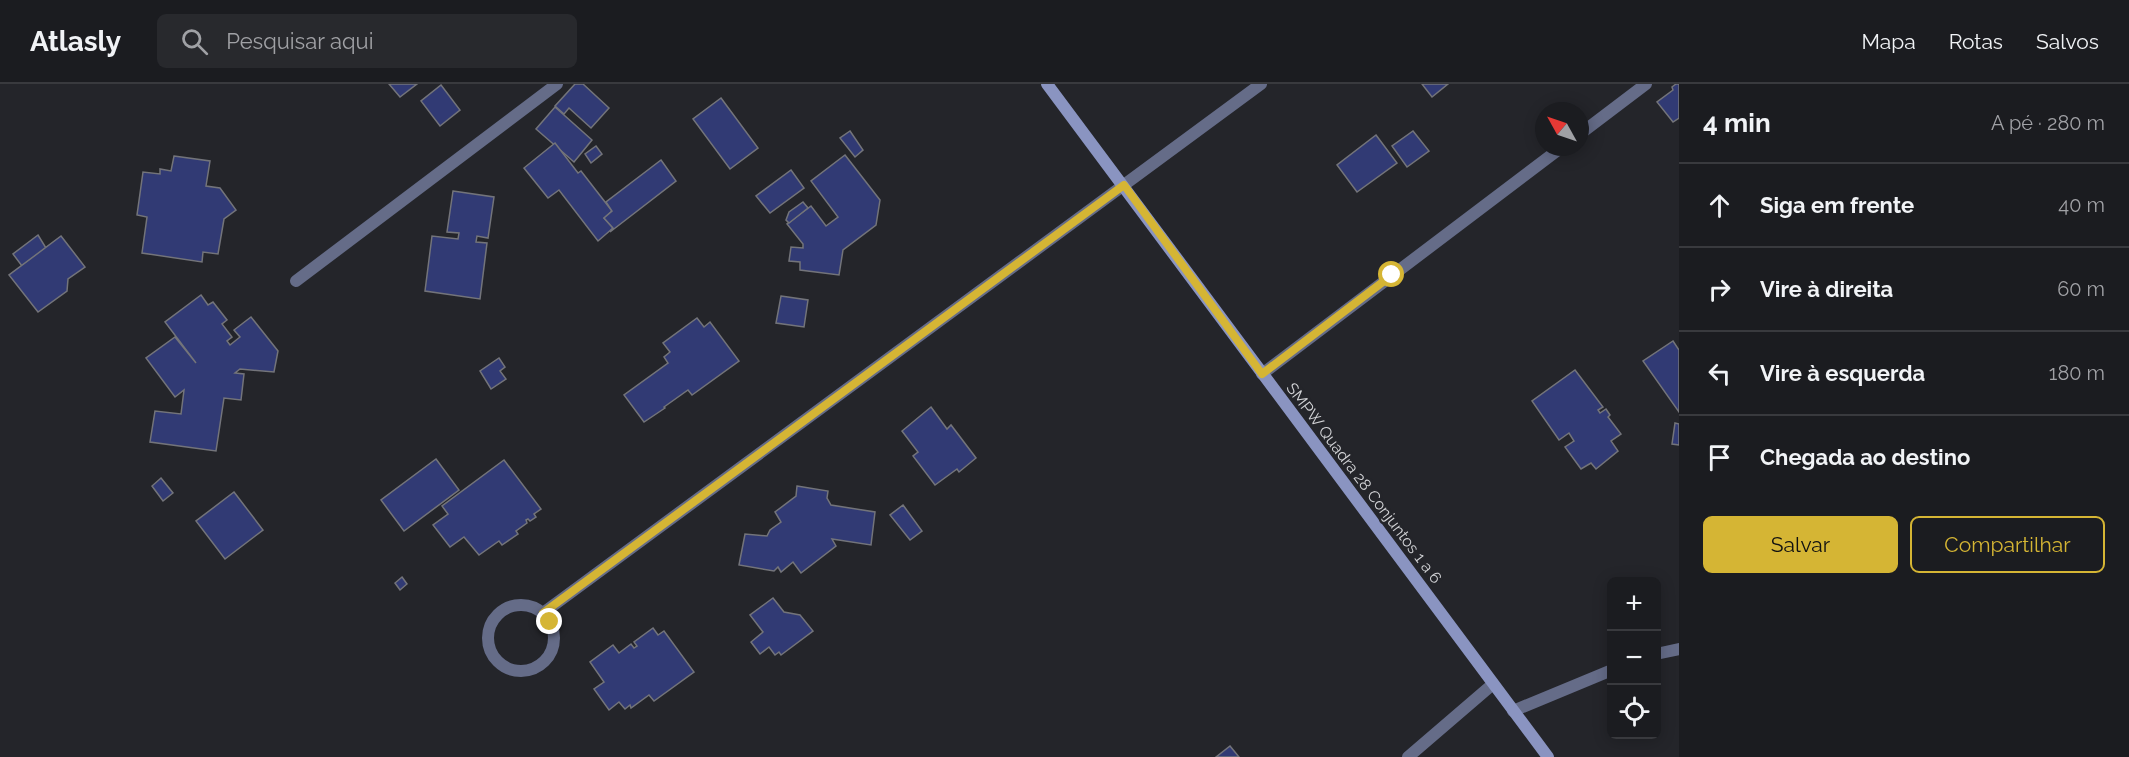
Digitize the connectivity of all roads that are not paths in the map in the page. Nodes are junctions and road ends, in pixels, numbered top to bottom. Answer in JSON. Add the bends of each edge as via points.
{"nodes":[{"id":1,"x":557,"y":84,"type":"edge"},
{"id":2,"x":1047,"y":84,"type":"edge"},
{"id":3,"x":1261,"y":84,"type":"edge"},
{"id":4,"x":1646,"y":84,"type":"edge"},
{"id":5,"x":1589,"y":127,"type":"edge"},
{"id":6,"x":1550,"y":156,"type":"edge"},
{"id":7,"x":1124,"y":185,"type":"junction"},
{"id":8,"x":296,"y":281,"type":"dead end"},
{"id":9,"x":1262,"y":374,"type":"junction"},
{"id":10,"x":543,"y":613,"type":"junction"},
{"id":11,"x":1679,"y":649,"type":"edge"},
{"id":12,"x":1661,"y":653,"type":"edge"},
{"id":13,"x":1607,"y":672,"type":"edge"},
{"id":14,"x":1493,"y":684,"type":"junction"},
{"id":15,"x":1513,"y":711,"type":"junction"},
{"id":16,"x":1408,"y":757,"type":"edge"},
{"id":17,"x":1548,"y":757,"type":"edge"}],
"edges":[{"from":1,"to":8,"type":"street"},
{"from":2,"to":7,"type":"street","name":"SMPW Quadra 28 Conjuntos 1 a 6"},
{"from":3,"to":7,"type":"street"},
{"from":4,"to":5,"type":"street"},
{"from":6,"to":9,"type":"street"},
{"from":7,"to":9,"type":"street","name":"SMPW Quadra 28 Conjuntos 1 a 6"},
{"from":7,"to":10,"type":"street"},
{"from":9,"to":14,"type":"street","name":"SMPW Quadra 28 Conjuntos 1 a 6"},
{"from":10,"to":10,"type":"street","via":[[522,604],[500,612],[488,631],[488,642],[498,662],[508,668],[531,669],[549,655],[553,633]]},
{"from":11,"to":12,"type":"street"},
{"from":13,"to":15,"type":"street"},
{"from":14,"to":15,"type":"street","name":"SMPW Quadra 28 Conjuntos 1 a 6"},
{"from":14,"to":16,"type":"street"},
{"from":15,"to":17,"type":"street","name":"SMPW Quadra 28 Conjuntos 1 a 6"}]}
